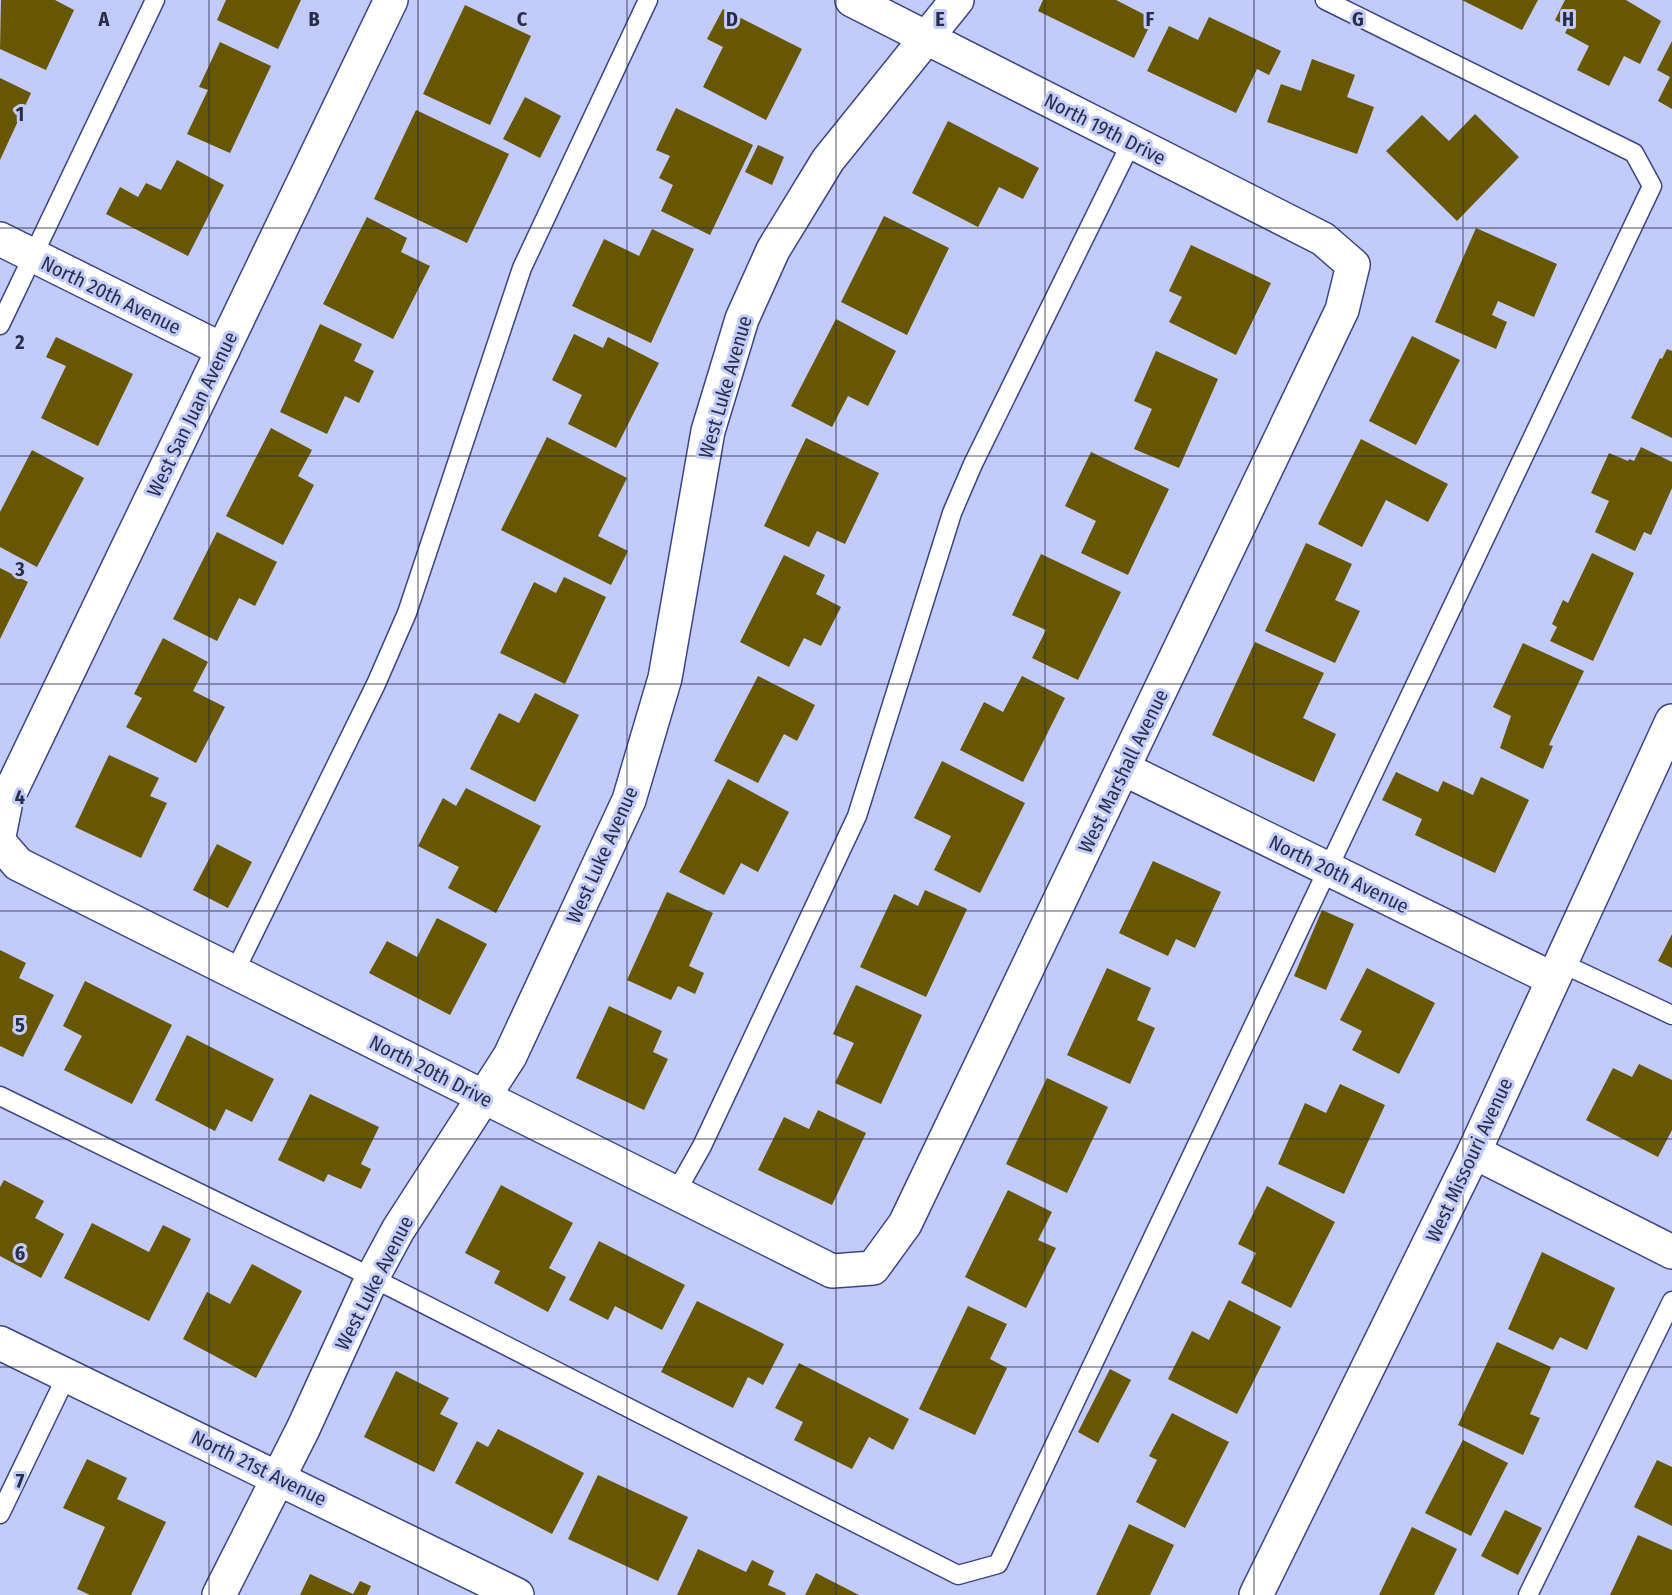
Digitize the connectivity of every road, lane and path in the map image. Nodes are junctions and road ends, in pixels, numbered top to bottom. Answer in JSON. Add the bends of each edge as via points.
{"nodes":[{"id":1,"x":154,"y":0,"type":"edge"},
{"id":2,"x":391,"y":0,"type":"edge"},
{"id":3,"x":648,"y":0,"type":"edge"},
{"id":4,"x":852,"y":0,"type":"edge"},
{"id":5,"x":957,"y":0,"type":"edge"},
{"id":6,"x":1325,"y":0,"type":"edge"},
{"id":7,"x":926,"y":38,"type":"junction"},
{"id":8,"x":1131,"y":143,"type":"junction"},
{"id":9,"x":0,"y":240,"type":"edge"},
{"id":10,"x":32,"y":256,"type":"junction"},
{"id":11,"x":1353,"y":265,"type":"joint"},
{"id":12,"x":0,"y":325,"type":"edge"},
{"id":13,"x":223,"y":350,"type":"junction"},
{"id":14,"x":1672,"y":721,"type":"edge"},
{"id":15,"x":1124,"y":769,"type":"junction"},
{"id":16,"x":1661,"y":769,"type":"edge"},
{"id":17,"x":0,"y":831,"type":"edge"},
{"id":18,"x":0,"y":843,"type":"edge"},
{"id":19,"x":1328,"y":868,"type":"junction"},
{"id":20,"x":1556,"y":970,"type":"junction"},
{"id":21,"x":235,"y":971,"type":"junction"},
{"id":22,"x":1672,"y":1015,"type":"edge"},
{"id":23,"x":0,"y":1096,"type":"edge"},
{"id":24,"x":483,"y":1098,"type":"junction"},
{"id":25,"x":1474,"y":1152,"type":"junction"},
{"id":26,"x":676,"y":1192,"type":"junction"},
{"id":27,"x":1672,"y":1252,"type":"edge"},
{"id":28,"x":873,"y":1268,"type":"joint"},
{"id":29,"x":372,"y":1278,"type":"junction"},
{"id":30,"x":1672,"y":1301,"type":"edge"},
{"id":31,"x":0,"y":1343,"type":"edge"},
{"id":32,"x":67,"y":1375,"type":"junction"},
{"id":33,"x":278,"y":1477,"type":"junction"},
{"id":34,"x":0,"y":1514,"type":"edge"},
{"id":35,"x":476,"y":1586,"type":"edge"},
{"id":36,"x":219,"y":1595,"type":"edge"},
{"id":37,"x":517,"y":1595,"type":"edge"},
{"id":38,"x":1256,"y":1595,"type":"edge"},
{"id":39,"x":1528,"y":1595,"type":"edge"}],
"edges":[{"from":1,"to":10,"type":"lane"},
{"from":2,"to":13,"type":"street","name":"West San Juan Avenue"},
{"from":3,"to":21,"type":"lane","via":[[522,268],[407,613]]},
{"from":4,"to":7,"type":"street","name":"North 19th Drive"},
{"from":5,"to":7,"type":"street","name":"West Luke Avenue"},
{"from":6,"to":19,"type":"lane","via":[[1634,153],[1652,186]]},
{"from":7,"to":8,"type":"street","name":"North 19th Drive"},
{"from":7,"to":24,"type":"street","name":"West Luke Avenue","via":[[828,160],[773,250],[742,319],[708,431],[665,678],[629,800],[510,1056]]},
{"from":8,"to":11,"type":"street","name":"North 19th Drive","via":[[1323,239]]},
{"from":8,"to":26,"type":"lane","via":[[956,504],[857,816],[702,1146]]},
{"from":9,"to":10,"type":"street","name":"North 20th Avenue"},
{"from":10,"to":12,"type":"lane"},
{"from":10,"to":13,"type":"street","name":"North 20th Avenue"},
{"from":11,"to":15,"type":"street","name":"West Marshall Avenue","via":[[1342,310]]},
{"from":13,"to":17,"type":"street","name":"West San Juan Avenue","via":[[6,801]]},
{"from":14,"to":16,"type":"street","name":"West Missouri Avenue"},
{"from":15,"to":19,"type":"street","name":"North 20th Avenue"},
{"from":15,"to":28,"type":"street","name":"West Marshall Avenue","via":[[905,1224]]},
{"from":16,"to":20,"type":"street","name":"West Missouri Avenue"},
{"from":18,"to":21,"type":"street","name":"North 20th Drive","via":[[18,864]]},
{"from":19,"to":20,"type":"street","name":"North 20th Avenue"},
{"from":19,"to":29,"type":"lane","via":[[998,1564],[958,1575]]},
{"from":20,"to":22,"type":"lane"},
{"from":20,"to":25,"type":"street","name":"West Missouri Avenue"},
{"from":21,"to":24,"type":"street","name":"North 20th Drive"},
{"from":23,"to":29,"type":"lane"},
{"from":24,"to":26,"type":"street","name":"North 20th Drive"},
{"from":24,"to":29,"type":"street","name":"West Luke Avenue","via":[[398,1230]]},
{"from":25,"to":27,"type":"street"},
{"from":25,"to":38,"type":"street","name":"West Missouri Avenue"},
{"from":26,"to":28,"type":"street","name":"North 20th Drive","via":[[832,1271]]},
{"from":29,"to":33,"type":"street","name":"West Luke Avenue"},
{"from":30,"to":39,"type":"lane"},
{"from":31,"to":32,"type":"street","name":"North 21st Avenue"},
{"from":32,"to":33,"type":"street","name":"North 21st Avenue"},
{"from":32,"to":34,"type":"lane"},
{"from":33,"to":35,"type":"street","name":"North 21st Avenue"},
{"from":33,"to":36,"type":"street","name":"West Luke Avenue"},
{"from":35,"to":37,"type":"street","name":"North 21st Avenue"}]}
